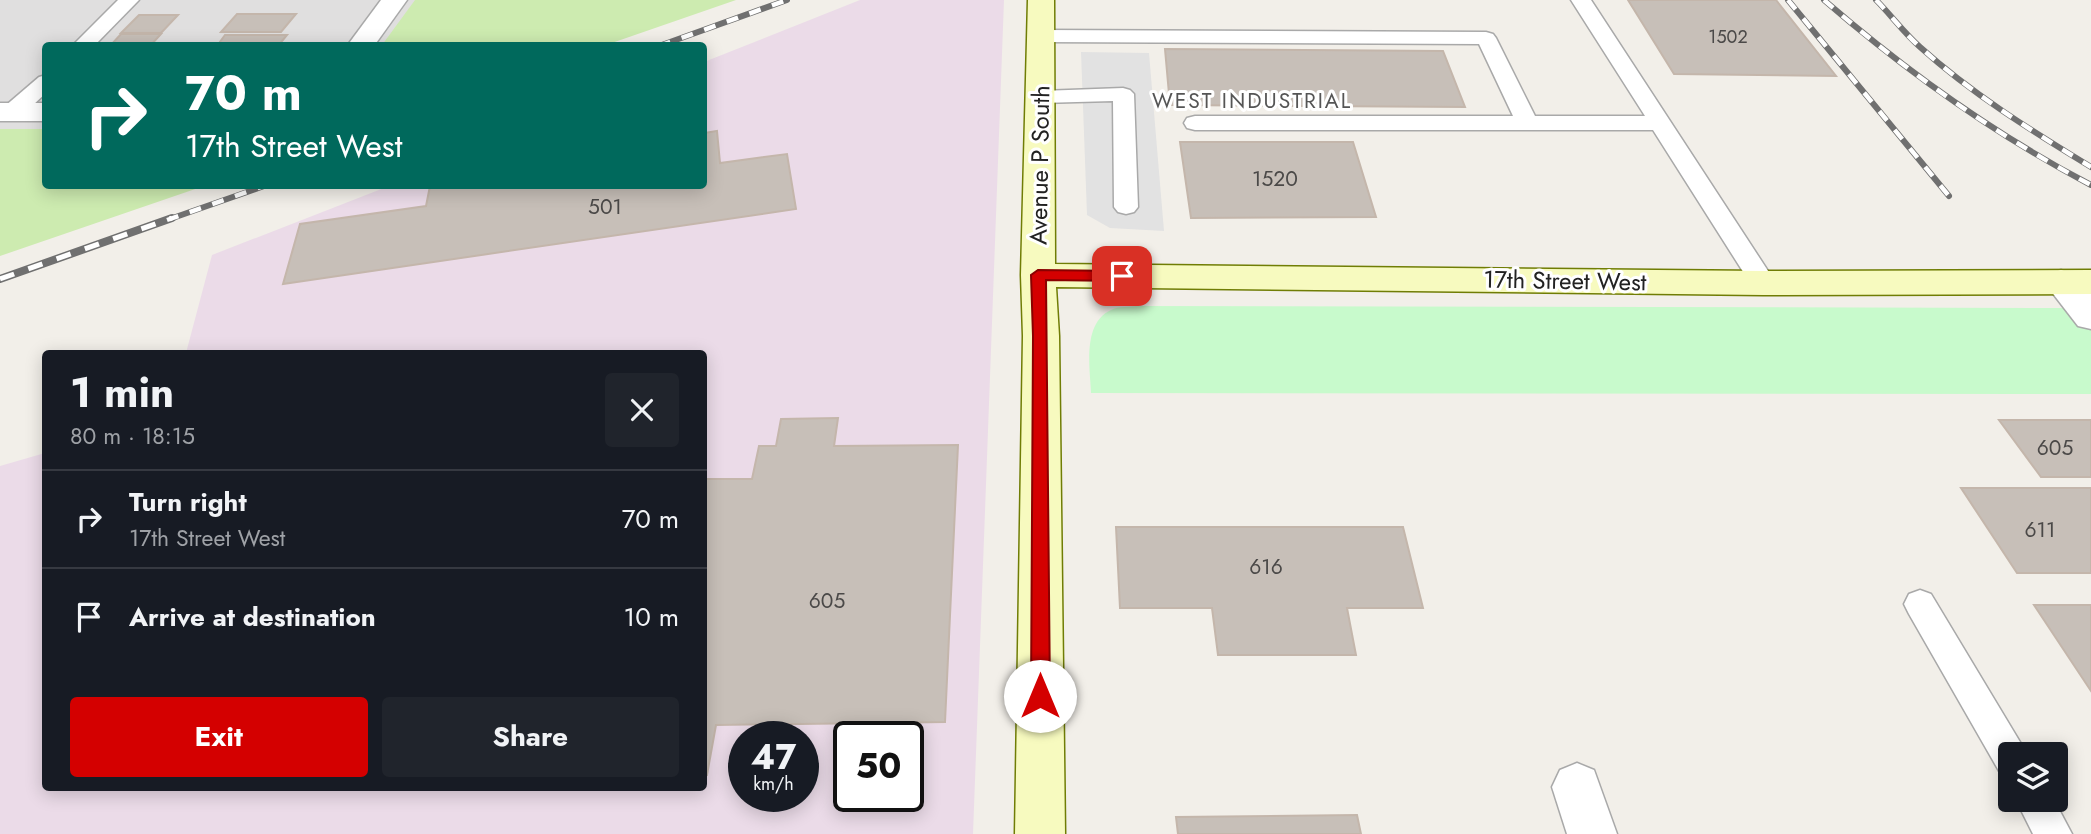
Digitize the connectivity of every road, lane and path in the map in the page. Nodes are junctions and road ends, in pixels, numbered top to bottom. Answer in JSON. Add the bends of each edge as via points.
{"nodes":[{"id":1,"x":129,"y":0,"type":"edge"},
{"id":2,"x":394,"y":0,"type":"edge"},
{"id":3,"x":1581,"y":0,"type":"edge"},
{"id":4,"x":1041,"y":18,"type":"edge"},
{"id":5,"x":86,"y":42,"type":"edge"},
{"id":6,"x":363,"y":42,"type":"edge"},
{"id":7,"x":42,"y":84,"type":"edge"},
{"id":8,"x":1041,"y":97,"type":"junction"},
{"id":9,"x":6,"y":112,"type":"edge"},
{"id":10,"x":42,"y":112,"type":"edge"},
{"id":11,"x":1657,"y":122,"type":"junction"},
{"id":12,"x":1195,"y":123,"type":"dead end"},
{"id":13,"x":1527,"y":123,"type":"junction"},
{"id":14,"x":1126,"y":207,"type":"dead end"},
{"id":15,"x":1038,"y":275,"type":"junction"},
{"id":16,"x":2076,"y":282,"type":"edge"},
{"id":17,"x":1763,"y":283,"type":"junction"},
{"id":18,"x":2091,"y":317,"type":"edge"},
{"id":19,"x":1920,"y":604,"type":"dead end"},
{"id":20,"x":2001,"y":742,"type":"edge"},
{"id":21,"x":1577,"y":787,"type":"dead end"},
{"id":22,"x":2041,"y":812,"type":"edge"},
{"id":23,"x":1040,"y":834,"type":"edge"},
{"id":24,"x":1592,"y":834,"type":"edge"},
{"id":25,"x":2054,"y":834,"type":"edge"}],
"edges":[{"from":1,"to":5,"type":"lane"},
{"from":2,"to":6,"type":"street"},
{"from":3,"to":11,"type":"lane"},
{"from":4,"to":8,"type":"main road","name":"Avenue P South"},
{"from":4,"to":13,"type":"lane","via":[[1486,38]]},
{"from":7,"to":9,"type":"lane"},
{"from":8,"to":14,"type":"lane","via":[[1123,94]]},
{"from":8,"to":15,"type":"main road","name":"Avenue P South"},
{"from":9,"to":10,"type":"street"},
{"from":11,"to":13,"type":"lane"},
{"from":11,"to":17,"type":"lane"},
{"from":12,"to":13,"type":"lane"},
{"from":15,"to":17,"type":"main road","name":"17th Street West"},
{"from":15,"to":23,"type":"main road","name":"Avenue P South"},
{"from":16,"to":17,"type":"main road","name":"17th Street West"},
{"from":16,"to":18,"type":"street"},
{"from":19,"to":20,"type":"lane"},
{"from":21,"to":24,"type":"street"},
{"from":22,"to":25,"type":"lane"}]}
